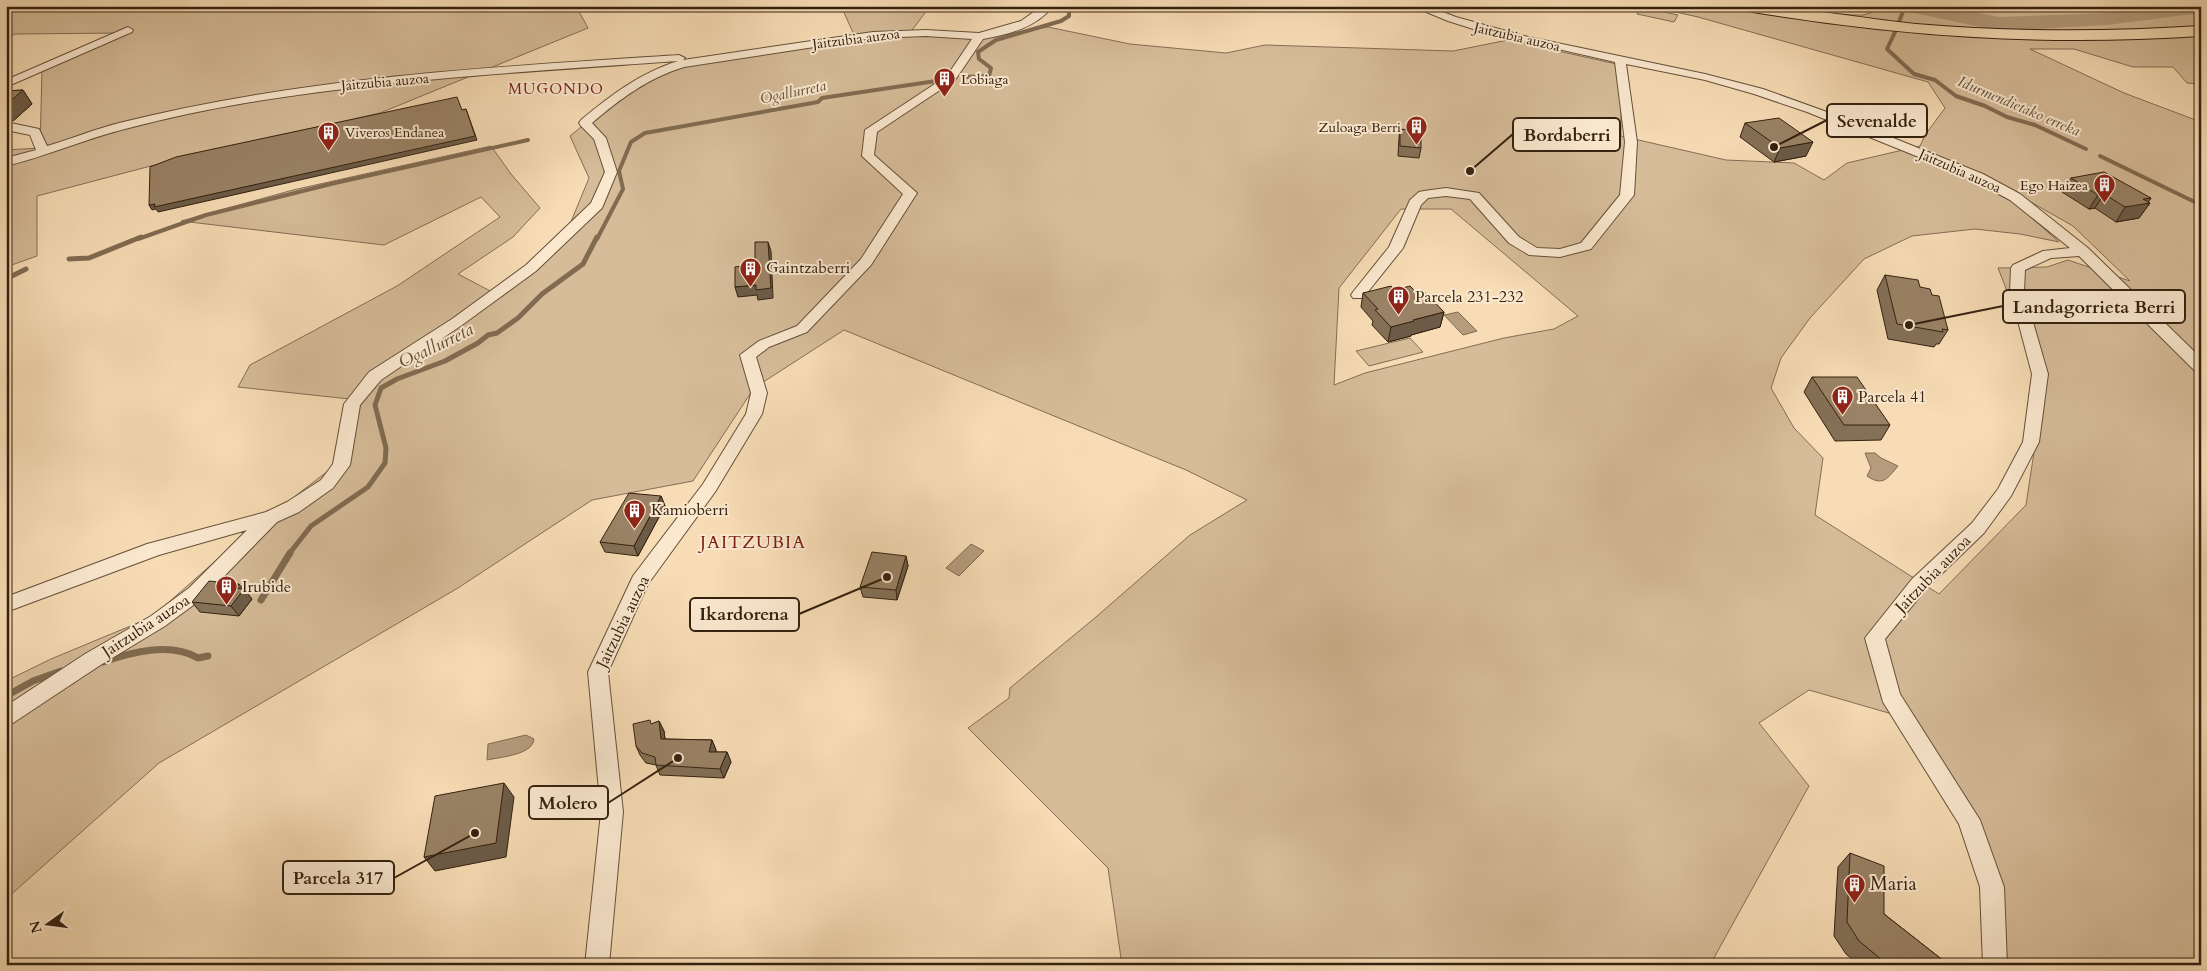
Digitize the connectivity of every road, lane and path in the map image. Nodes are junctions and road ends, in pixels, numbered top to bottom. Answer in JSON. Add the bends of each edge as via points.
{"nodes":[{"id":1,"x":1416,"y":6,"type":"edge"},
{"id":2,"x":1747,"y":6,"type":"edge"},
{"id":3,"x":1048,"y":7,"type":"edge"},
{"id":4,"x":128,"y":30,"type":"dead end"},
{"id":5,"x":2201,"y":31,"type":"edge"},
{"id":6,"x":979,"y":36,"type":"junction"},
{"id":7,"x":734,"y":55,"type":"junction"},
{"id":8,"x":1620,"y":60,"type":"junction"},
{"id":9,"x":6,"y":84,"type":"edge"},
{"id":10,"x":6,"y":126,"type":"edge"},
{"id":11,"x":42,"y":152,"type":"junction"},
{"id":12,"x":6,"y":162,"type":"edge"},
{"id":13,"x":2083,"y":251,"type":"junction"},
{"id":14,"x":1358,"y":294,"type":"dead end"},
{"id":15,"x":2201,"y":367,"type":"edge"},
{"id":16,"x":272,"y":517,"type":"junction"},
{"id":17,"x":6,"y":605,"type":"edge"},
{"id":18,"x":6,"y":717,"type":"edge"},
{"id":19,"x":597,"y":965,"type":"edge"},
{"id":20,"x":1995,"y":965,"type":"edge"}],
"edges":[{"from":1,"to":8,"type":"street","name":"Jaitzubia auzoa","via":[[1505,36]]},
{"from":2,"to":5,"type":"main road","via":[[1849,21],[1987,33],[2100,36]]},
{"from":3,"to":6,"type":"street","name":"Jaitzubia auzoa","via":[[1025,24]]},
{"from":4,"to":9,"type":"street"},
{"from":6,"to":7,"type":"street","name":"Jaitzubia auzoa","via":[[891,33]]},
{"from":6,"to":19,"type":"street","name":"Jaitzubia auzoa","via":[[951,78],[871,130],[868,156],[910,193],[866,262],[802,329],[764,344],[748,355],[759,393],[754,414],[709,488],[640,582],[598,672],[612,812]]},
{"from":7,"to":11,"type":"street","name":"Jaitzubia auzoa","via":[[546,67],[304,90],[121,126]]},
{"from":7,"to":16,"type":"street","name":"Jaitzubia auzoa","via":[[682,64],[648,76],[629,87],[585,123],[600,138],[611,172],[597,205],[531,268],[375,376],[352,404],[341,465],[328,484]]},
{"from":8,"to":13,"type":"street","name":"Jaitzubia auzoa","via":[[1706,77],[1773,96],[1946,164],[2012,195]]},
{"from":8,"to":14,"type":"street","via":[[1631,142],[1627,195],[1586,246],[1560,253],[1534,252],[1514,240],[1474,196],[1446,192],[1424,195],[1415,203],[1396,248]]},
{"from":10,"to":11,"type":"street","via":[[35,132]]},
{"from":11,"to":12,"type":"street","name":"Jaitzubia auzoa"},
{"from":13,"to":15,"type":"street","name":"Jaitzubia auzoa"},
{"from":13,"to":20,"type":"street","name":"Jaitzubia auzoa","via":[[2048,254],[2018,268],[2017,290],[2040,374],[2031,442],[2006,492],[1978,528],[1919,584],[1874,638],[1890,696],[1969,820],[1992,887]]},
{"from":16,"to":17,"type":"street","name":"Jaitzubia auzoa","via":[[154,549]]},
{"from":16,"to":18,"type":"street","name":"Jaitzubia auzoa","via":[[196,593],[158,621]]}]}
